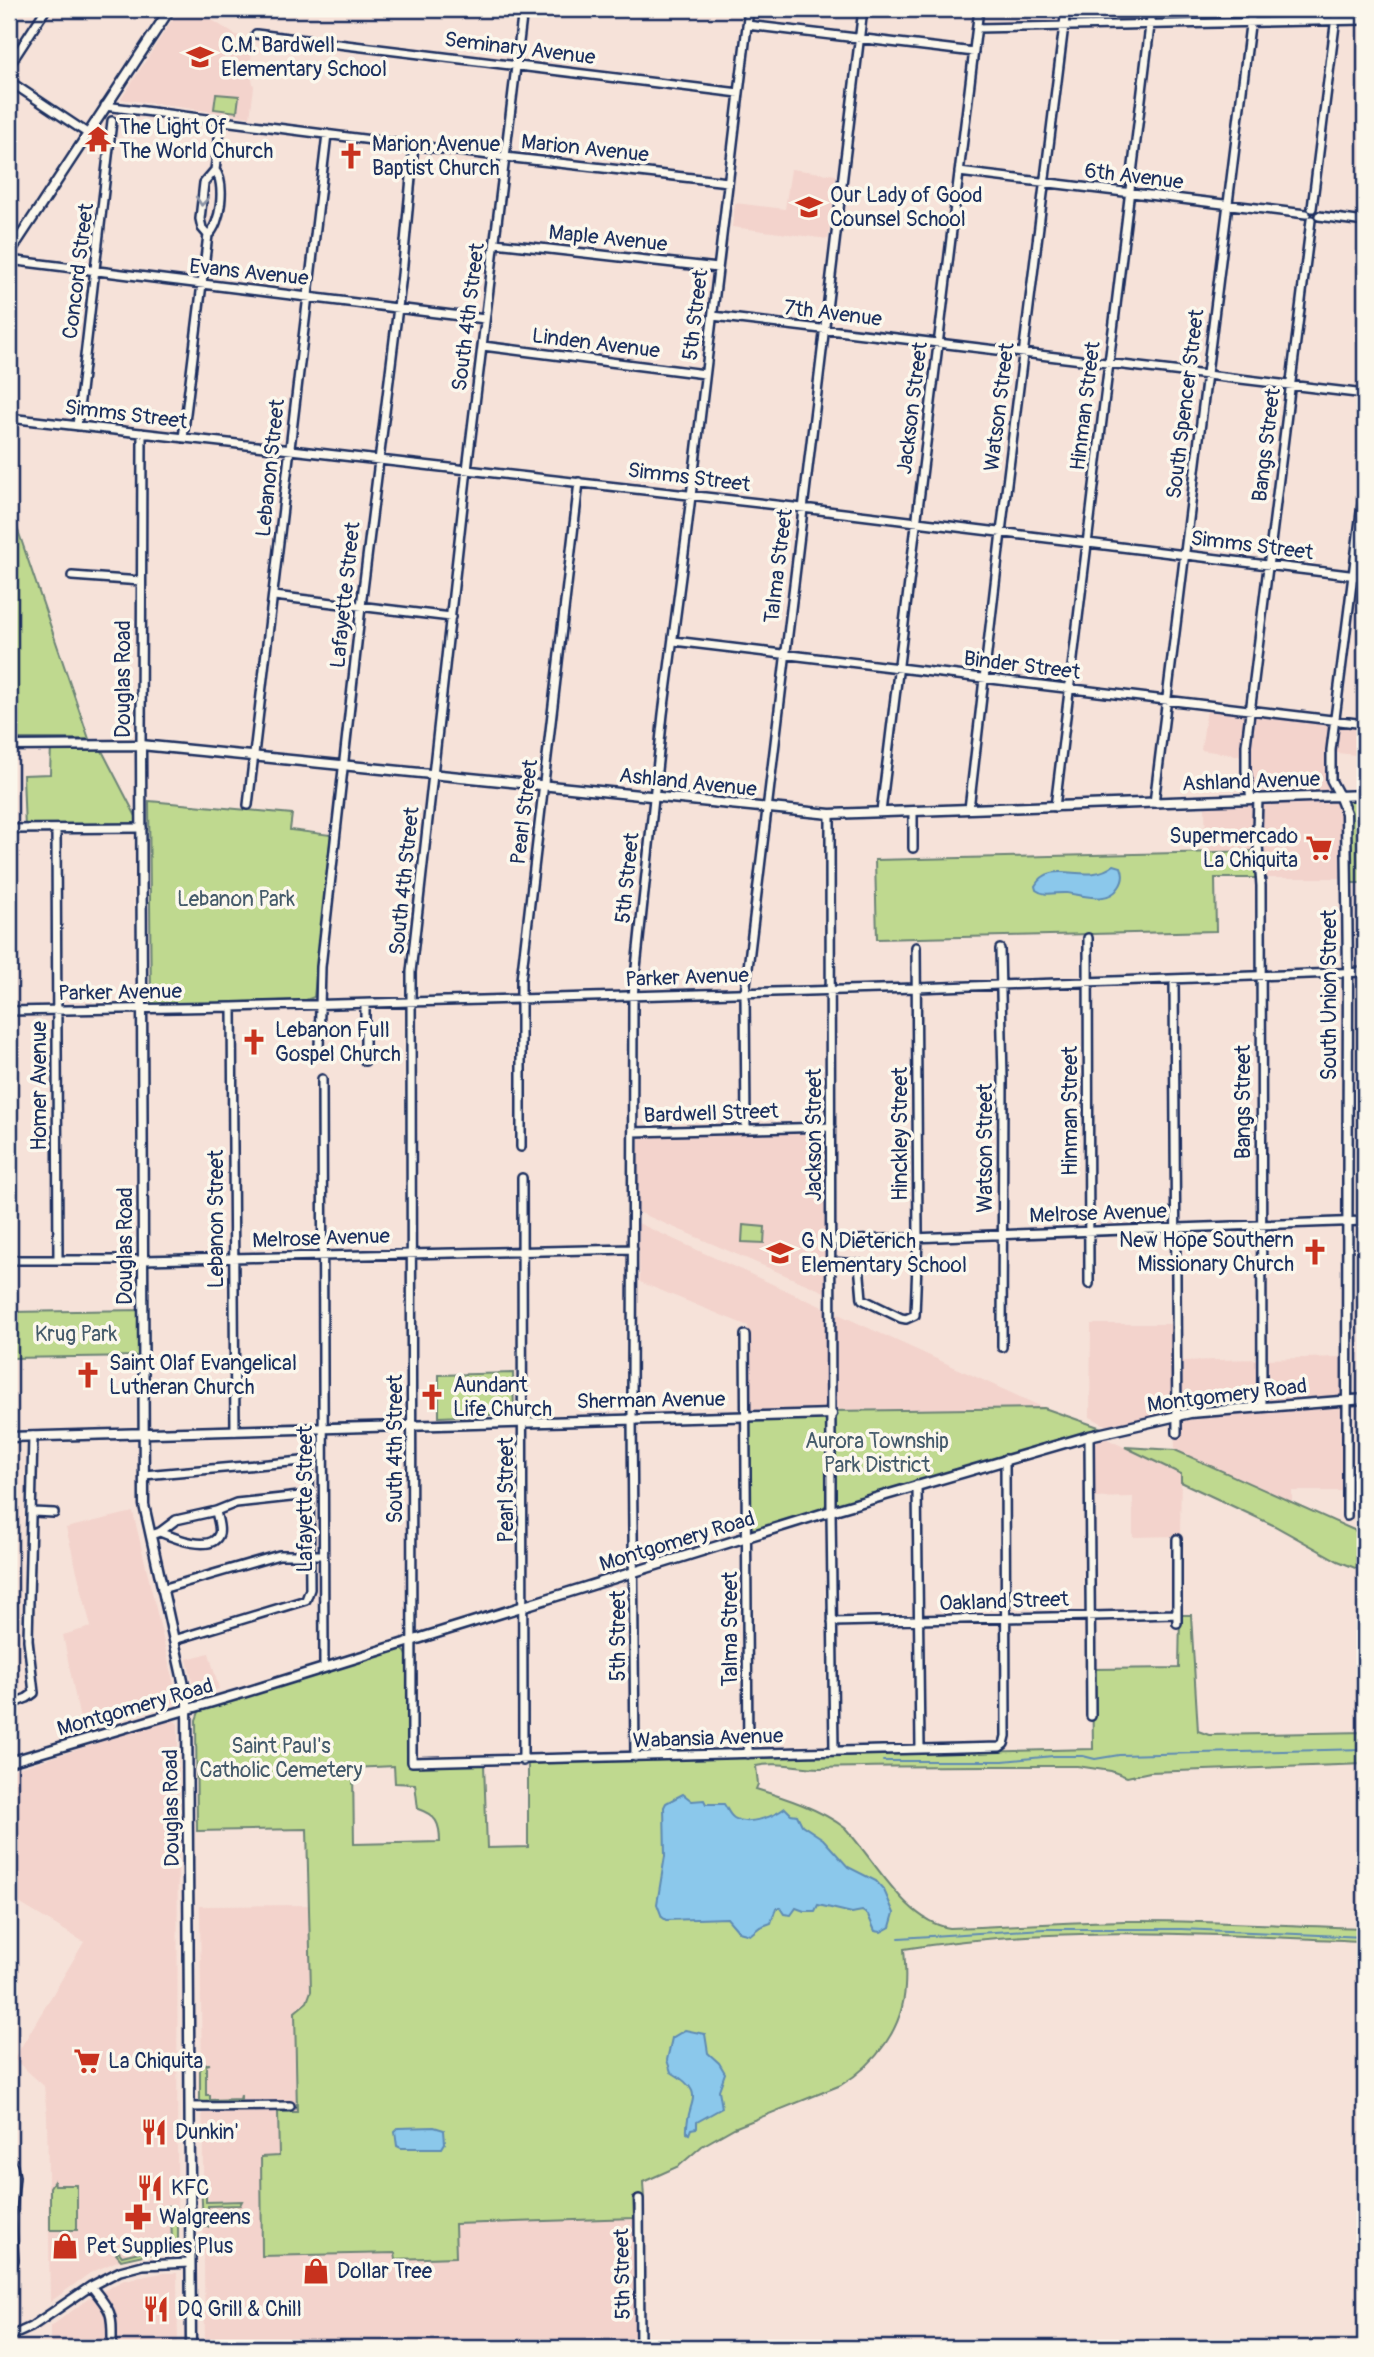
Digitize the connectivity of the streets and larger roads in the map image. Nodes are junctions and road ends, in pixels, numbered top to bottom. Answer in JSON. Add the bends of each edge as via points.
{"nodes":[{"id":1,"x":46,"y":9,"type":"edge"},
{"id":2,"x":170,"y":9,"type":"edge"},
{"id":3,"x":523,"y":9,"type":"edge"},
{"id":4,"x":749,"y":9,"type":"edge"},
{"id":5,"x":863,"y":9,"type":"edge"},
{"id":6,"x":979,"y":9,"type":"edge"},
{"id":7,"x":1066,"y":9,"type":"edge"},
{"id":8,"x":1152,"y":9,"type":"edge"},
{"id":9,"x":1252,"y":9,"type":"edge"},
{"id":10,"x":1336,"y":9,"type":"edge"},
{"id":11,"x":1335,"y":20,"type":"junction"},
{"id":12,"x":1365,"y":20,"type":"edge"},
{"id":13,"x":1251,"y":23,"type":"junction"},
{"id":14,"x":747,"y":25,"type":"junction"},
{"id":15,"x":1150,"y":26,"type":"junction"},
{"id":16,"x":977,"y":28,"type":"junction"},
{"id":17,"x":1064,"y":28,"type":"junction"},
{"id":18,"x":256,"y":34,"type":"dead end"},
{"id":19,"x":860,"y":38,"type":"junction"},
{"id":20,"x":974,"y":52,"type":"junction"},
{"id":21,"x":516,"y":65,"type":"junction"},
{"id":22,"x":9,"y":66,"type":"edge"},
{"id":23,"x":9,"y":81,"type":"edge"},
{"id":24,"x":739,"y":93,"type":"junction"},
{"id":25,"x":105,"y":106,"type":"junction"},
{"id":26,"x":112,"y":121,"type":"dead end"},
{"id":27,"x":220,"y":122,"type":"junction"},
{"id":28,"x":87,"y":132,"type":"junction"},
{"id":29,"x":327,"y":134,"type":"junction"},
{"id":30,"x":414,"y":145,"type":"junction"},
{"id":31,"x":505,"y":157,"type":"junction"},
{"id":32,"x":215,"y":170,"type":"junction"},
{"id":33,"x":959,"y":172,"type":"junction"},
{"id":34,"x":728,"y":182,"type":"junction"},
{"id":35,"x":1044,"y":182,"type":"junction"},
{"id":36,"x":1129,"y":193,"type":"junction"},
{"id":37,"x":1227,"y":204,"type":"junction"},
{"id":38,"x":1312,"y":208,"type":"junction"},
{"id":39,"x":1318,"y":216,"type":"junction"},
{"id":40,"x":1308,"y":217,"type":"junction"},
{"id":41,"x":1365,"y":222,"type":"edge"},
{"id":42,"x":208,"y":235,"type":"junction"},
{"id":43,"x":495,"y":243,"type":"junction"},
{"id":44,"x":9,"y":254,"type":"edge"},
{"id":45,"x":9,"y":260,"type":"edge"},
{"id":46,"x":718,"y":268,"type":"junction"},
{"id":47,"x":95,"y":272,"type":"junction"},
{"id":48,"x":201,"y":285,"type":"junction"},
{"id":49,"x":307,"y":296,"type":"junction"},
{"id":50,"x":398,"y":307,"type":"junction"},
{"id":51,"x":713,"y":316,"type":"junction"},
{"id":52,"x":485,"y":319,"type":"junction"},
{"id":53,"x":825,"y":330,"type":"junction"},
{"id":54,"x":938,"y":343,"type":"junction"},
{"id":55,"x":483,"y":346,"type":"junction"},
{"id":56,"x":1023,"y":353,"type":"junction"},
{"id":57,"x":1109,"y":363,"type":"junction"},
{"id":58,"x":705,"y":374,"type":"junction"},
{"id":59,"x":1206,"y":375,"type":"junction"},
{"id":60,"x":1290,"y":386,"type":"junction"},
{"id":61,"x":1365,"y":394,"type":"edge"},
{"id":62,"x":9,"y":418,"type":"edge"},
{"id":63,"x":77,"y":426,"type":"junction"},
{"id":64,"x":142,"y":433,"type":"junction"},
{"id":65,"x":183,"y":438,"type":"junction"},
{"id":66,"x":289,"y":450,"type":"junction"},
{"id":67,"x":378,"y":460,"type":"junction"},
{"id":68,"x":467,"y":470,"type":"junction"},
{"id":69,"x":1365,"y":480,"type":"edge"},
{"id":70,"x":579,"y":482,"type":"junction"},
{"id":71,"x":692,"y":496,"type":"junction"},
{"id":72,"x":803,"y":508,"type":"junction"},
{"id":73,"x":916,"y":522,"type":"junction"},
{"id":74,"x":1001,"y":532,"type":"junction"},
{"id":75,"x":1086,"y":542,"type":"junction"},
{"id":76,"x":1184,"y":554,"type":"junction"},
{"id":77,"x":1269,"y":566,"type":"junction"},
{"id":78,"x":1353,"y":575,"type":"junction"},
{"id":79,"x":72,"y":576,"type":"dead end"},
{"id":80,"x":1365,"y":576,"type":"edge"},
{"id":81,"x":141,"y":581,"type":"junction"},
{"id":82,"x":274,"y":596,"type":"junction"},
{"id":83,"x":361,"y":606,"type":"junction"},
{"id":84,"x":451,"y":617,"type":"junction"},
{"id":85,"x":674,"y":641,"type":"junction"},
{"id":86,"x":785,"y":653,"type":"junction"},
{"id":87,"x":898,"y":667,"type":"junction"},
{"id":88,"x":984,"y":678,"type":"junction"},
{"id":89,"x":1068,"y":688,"type":"junction"},
{"id":90,"x":1165,"y":700,"type":"junction"},
{"id":91,"x":1251,"y":710,"type":"junction"},
{"id":92,"x":1335,"y":720,"type":"junction"},
{"id":93,"x":1365,"y":724,"type":"edge"},
{"id":94,"x":141,"y":745,"type":"junction"},
{"id":95,"x":9,"y":746,"type":"edge"},
{"id":96,"x":254,"y":755,"type":"junction"},
{"id":97,"x":344,"y":766,"type":"junction"},
{"id":98,"x":433,"y":775,"type":"junction"},
{"id":99,"x":544,"y":786,"type":"junction"},
{"id":100,"x":1339,"y":795,"type":"junction"},
{"id":101,"x":1365,"y":795,"type":"edge"},
{"id":102,"x":654,"y":796,"type":"junction"},
{"id":103,"x":1254,"y":798,"type":"junction"},
{"id":104,"x":1154,"y":803,"type":"junction"},
{"id":105,"x":248,"y":805,"type":"dead end"},
{"id":106,"x":767,"y":807,"type":"junction"},
{"id":107,"x":1055,"y":807,"type":"junction"},
{"id":108,"x":970,"y":809,"type":"junction"},
{"id":109,"x":913,"y":811,"type":"junction"},
{"id":110,"x":881,"y":812,"type":"junction"},
{"id":111,"x":830,"y":814,"type":"junction"},
{"id":112,"x":142,"y":828,"type":"junction"},
{"id":113,"x":9,"y":829,"type":"edge"},
{"id":114,"x":56,"y":829,"type":"junction"},
{"id":115,"x":912,"y":848,"type":"dead end"},
{"id":116,"x":1088,"y":938,"type":"dead end"},
{"id":117,"x":916,"y":947,"type":"dead end"},
{"id":118,"x":1000,"y":949,"type":"dead end"},
{"id":119,"x":1348,"y":972,"type":"junction"},
{"id":120,"x":1365,"y":972,"type":"edge"},
{"id":121,"x":1261,"y":975,"type":"junction"},
{"id":122,"x":1174,"y":980,"type":"junction"},
{"id":123,"x":1088,"y":983,"type":"junction"},
{"id":124,"x":1000,"y":986,"type":"junction"},
{"id":125,"x":916,"y":988,"type":"junction"},
{"id":126,"x":831,"y":991,"type":"junction"},
{"id":127,"x":745,"y":993,"type":"junction"},
{"id":128,"x":633,"y":996,"type":"junction"},
{"id":129,"x":522,"y":999,"type":"junction"},
{"id":130,"x":411,"y":1002,"type":"junction"},
{"id":131,"x":365,"y":1004,"type":"junction"},
{"id":132,"x":319,"y":1005,"type":"junction"},
{"id":133,"x":232,"y":1007,"type":"junction"},
{"id":134,"x":142,"y":1009,"type":"junction"},
{"id":135,"x":56,"y":1010,"type":"junction"},
{"id":136,"x":9,"y":1011,"type":"edge"},
{"id":137,"x":319,"y":1049,"type":"dead end"},
{"id":138,"x":365,"y":1060,"type":"dead end"},
{"id":139,"x":322,"y":1079,"type":"dead end"},
{"id":140,"x":831,"y":1127,"type":"junction"},
{"id":141,"x":746,"y":1129,"type":"junction"},
{"id":142,"x":633,"y":1132,"type":"junction"},
{"id":143,"x":521,"y":1147,"type":"dead end"},
{"id":144,"x":522,"y":1178,"type":"dead end"},
{"id":145,"x":1347,"y":1222,"type":"junction"},
{"id":146,"x":1365,"y":1222,"type":"edge"},
{"id":147,"x":1261,"y":1224,"type":"junction"},
{"id":148,"x":1175,"y":1228,"type":"junction"},
{"id":149,"x":1088,"y":1231,"type":"junction"},
{"id":150,"x":1003,"y":1234,"type":"junction"},
{"id":151,"x":918,"y":1237,"type":"junction"},
{"id":152,"x":831,"y":1241,"type":"junction"},
{"id":153,"x":633,"y":1249,"type":"junction"},
{"id":154,"x":522,"y":1250,"type":"junction"},
{"id":155,"x":412,"y":1253,"type":"junction"},
{"id":156,"x":322,"y":1255,"type":"junction"},
{"id":157,"x":233,"y":1258,"type":"junction"},
{"id":158,"x":58,"y":1259,"type":"junction"},
{"id":159,"x":9,"y":1260,"type":"edge"},
{"id":160,"x":143,"y":1260,"type":"junction"},
{"id":161,"x":831,"y":1262,"type":"junction"},
{"id":162,"x":1089,"y":1284,"type":"dead end"},
{"id":163,"x":745,"y":1335,"type":"dead end"},
{"id":164,"x":1002,"y":1348,"type":"dead end"},
{"id":165,"x":1365,"y":1399,"type":"edge"},
{"id":166,"x":1347,"y":1400,"type":"junction"},
{"id":167,"x":1262,"y":1406,"type":"junction"},
{"id":168,"x":832,"y":1414,"type":"junction"},
{"id":169,"x":745,"y":1415,"type":"junction"},
{"id":170,"x":1176,"y":1415,"type":"junction"},
{"id":171,"x":632,"y":1418,"type":"junction"},
{"id":172,"x":523,"y":1422,"type":"junction"},
{"id":173,"x":412,"y":1427,"type":"junction"},
{"id":174,"x":323,"y":1429,"type":"junction"},
{"id":175,"x":235,"y":1431,"type":"junction"},
{"id":176,"x":144,"y":1433,"type":"junction"},
{"id":177,"x":1177,"y":1433,"type":"dead end"},
{"id":178,"x":33,"y":1436,"type":"junction"},
{"id":179,"x":1089,"y":1436,"type":"junction"},
{"id":180,"x":9,"y":1437,"type":"edge"},
{"id":181,"x":1005,"y":1459,"type":"junction"},
{"id":182,"x":144,"y":1475,"type":"junction"},
{"id":183,"x":917,"y":1485,"type":"junction"},
{"id":184,"x":309,"y":1495,"type":"junction"},
{"id":185,"x":216,"y":1511,"type":"junction"},
{"id":186,"x":831,"y":1511,"type":"junction"},
{"id":187,"x":33,"y":1512,"type":"junction"},
{"id":188,"x":54,"y":1513,"type":"dead end"},
{"id":189,"x":1347,"y":1516,"type":"dead end"},
{"id":190,"x":155,"y":1534,"type":"junction"},
{"id":191,"x":747,"y":1538,"type":"junction"},
{"id":192,"x":1177,"y":1539,"type":"dead end"},
{"id":193,"x":309,"y":1555,"type":"junction"},
{"id":194,"x":323,"y":1555,"type":"junction"},
{"id":195,"x":635,"y":1573,"type":"junction"},
{"id":196,"x":162,"y":1589,"type":"junction"},
{"id":197,"x":524,"y":1607,"type":"junction"},
{"id":198,"x":1090,"y":1616,"type":"junction"},
{"id":199,"x":1004,"y":1618,"type":"junction"},
{"id":200,"x":918,"y":1621,"type":"junction"},
{"id":201,"x":832,"y":1622,"type":"junction"},
{"id":202,"x":174,"y":1640,"type":"junction"},
{"id":203,"x":413,"y":1640,"type":"junction"},
{"id":204,"x":324,"y":1667,"type":"junction"},
{"id":205,"x":9,"y":1704,"type":"edge"},
{"id":206,"x":187,"y":1708,"type":"junction"},
{"id":207,"x":1091,"y":1716,"type":"dead end"},
{"id":208,"x":920,"y":1749,"type":"junction"},
{"id":209,"x":834,"y":1751,"type":"junction"},
{"id":210,"x":748,"y":1755,"type":"junction"},
{"id":211,"x":635,"y":1757,"type":"junction"},
{"id":212,"x":523,"y":1760,"type":"junction"},
{"id":213,"x":9,"y":1762,"type":"edge"},
{"id":214,"x":412,"y":1762,"type":"joint"},
{"id":215,"x":290,"y":2106,"type":"dead end"},
{"id":216,"x":190,"y":2107,"type":"junction"},
{"id":217,"x":9,"y":2159,"type":"edge"},
{"id":218,"x":639,"y":2199,"type":"dead end"},
{"id":219,"x":190,"y":2263,"type":"junction"},
{"id":220,"x":9,"y":2276,"type":"edge"},
{"id":221,"x":91,"y":2286,"type":"junction"},
{"id":222,"x":9,"y":2337,"type":"edge"},
{"id":223,"x":112,"y":2348,"type":"edge"},
{"id":224,"x":191,"y":2348,"type":"edge"},
{"id":225,"x":640,"y":2348,"type":"edge"}],
"edges":[{"from":1,"to":22,"type":"street"},
{"from":2,"to":25,"type":"street"},
{"from":3,"to":21,"type":"street","name":"South 4th Street"},
{"from":4,"to":14,"type":"street","name":"5th Street"},
{"from":5,"to":19,"type":"street","name":"Talma Street"},
{"from":6,"to":16,"type":"street","name":"Jackson Street"},
{"from":7,"to":17,"type":"street","name":"Watson Street"},
{"from":8,"to":15,"type":"street","name":"Hinman Street"},
{"from":9,"to":13,"type":"street","name":"South Spencer Street"},
{"from":10,"to":11,"type":"street"},
{"from":11,"to":12,"type":"street"},
{"from":11,"to":13,"type":"street"},
{"from":11,"to":38,"type":"street"},
{"from":13,"to":15,"type":"street"},
{"from":13,"to":37,"type":"street","name":"South Spencer Street"},
{"from":14,"to":19,"type":"street"},
{"from":14,"to":24,"type":"street","name":"5th Street"},
{"from":15,"to":17,"type":"street"},
{"from":15,"to":36,"type":"street","name":"Hinman Street"},
{"from":16,"to":17,"type":"street"},
{"from":16,"to":20,"type":"street","name":"Jackson Street"},
{"from":17,"to":35,"type":"street","name":"Watson Street"},
{"from":18,"to":21,"type":"street","name":"Seminary Avenue"},
{"from":19,"to":20,"type":"street"},
{"from":19,"to":53,"type":"street","name":"Talma Street"},
{"from":20,"to":33,"type":"street","name":"Jackson Street"},
{"from":21,"to":24,"type":"street","name":"Seminary Avenue"},
{"from":21,"to":31,"type":"street","name":"South 4th Street"},
{"from":23,"to":28,"type":"street"},
{"from":24,"to":34,"type":"street","name":"5th Street"},
{"from":25,"to":27,"type":"street","name":"Marion Avenue"},
{"from":25,"to":28,"type":"street"},
{"from":26,"to":47,"type":"street","name":"Concord Street"},
{"from":27,"to":29,"type":"street","name":"Marion Avenue"},
{"from":27,"to":32,"type":"street"},
{"from":28,"to":44,"type":"street"},
{"from":29,"to":30,"type":"street","name":"Marion Avenue"},
{"from":29,"to":49,"type":"street","name":"Lebanon Street"},
{"from":30,"to":31,"type":"street","name":"Marion Avenue"},
{"from":30,"to":50,"type":"street","name":"Lafayette Street"},
{"from":31,"to":34,"type":"street","name":"Marion Avenue"},
{"from":31,"to":43,"type":"street","name":"South 4th Street"},
{"from":32,"to":42,"type":"street","via":[[222,184],[217,222]]},
{"from":32,"to":42,"type":"street","one_way":true,"via":[[204,183],[200,219]]},
{"from":33,"to":35,"type":"street","name":"6th Avenue"},
{"from":33,"to":54,"type":"street","name":"Jackson Street"},
{"from":34,"to":46,"type":"street","name":"5th Street"},
{"from":35,"to":36,"type":"street","name":"6th Avenue"},
{"from":35,"to":56,"type":"street","name":"Watson Street"},
{"from":36,"to":37,"type":"street","name":"6th Avenue"},
{"from":36,"to":57,"type":"street","name":"Hinman Street"},
{"from":37,"to":40,"type":"street","name":"6th Avenue"},
{"from":37,"to":59,"type":"street","name":"South Spencer Street"},
{"from":38,"to":39,"type":"street"},
{"from":38,"to":40,"type":"street"},
{"from":39,"to":40,"type":"street","via":[[1315,220]]},
{"from":39,"to":41,"type":"street"},
{"from":40,"to":60,"type":"street","name":"Bangs Street"},
{"from":42,"to":48,"type":"street"},
{"from":43,"to":46,"type":"street","name":"Maple Avenue"},
{"from":43,"to":52,"type":"street","name":"South 4th Street"},
{"from":45,"to":47,"type":"street","name":"Evans Avenue"},
{"from":46,"to":51,"type":"street","name":"5th Street"},
{"from":47,"to":48,"type":"street","name":"Evans Avenue"},
{"from":47,"to":63,"type":"street","name":"Concord Street"},
{"from":48,"to":49,"type":"street","name":"Evans Avenue"},
{"from":48,"to":65,"type":"street"},
{"from":49,"to":50,"type":"street","name":"Evans Avenue"},
{"from":49,"to":66,"type":"street","name":"Lebanon Street"},
{"from":50,"to":52,"type":"street","name":"Evans Avenue"},
{"from":50,"to":67,"type":"street","name":"Lafayette Street"},
{"from":51,"to":53,"type":"street","name":"7th Avenue"},
{"from":51,"to":58,"type":"street","name":"5th Street"},
{"from":52,"to":55,"type":"street","name":"South 4th Street"},
{"from":53,"to":54,"type":"street","name":"7th Avenue"},
{"from":53,"to":72,"type":"street","name":"Talma Street"},
{"from":54,"to":56,"type":"street","name":"7th Avenue"},
{"from":54,"to":73,"type":"street","name":"Jackson Street"},
{"from":55,"to":58,"type":"street","name":"Linden Avenue"},
{"from":55,"to":68,"type":"street","name":"South 4th Street"},
{"from":56,"to":57,"type":"street","name":"7th Avenue"},
{"from":56,"to":74,"type":"street","name":"Watson Street"},
{"from":57,"to":59,"type":"street","name":"7th Avenue"},
{"from":57,"to":75,"type":"street","name":"Hinman Street"},
{"from":58,"to":71,"type":"street","name":"5th Street"},
{"from":59,"to":60,"type":"street","name":"7th Avenue"},
{"from":59,"to":76,"type":"street","name":"South Spencer Street"},
{"from":60,"to":61,"type":"street","name":"7th Avenue"},
{"from":60,"to":77,"type":"street","name":"Bangs Street"},
{"from":62,"to":63,"type":"street","name":"Simms Street"},
{"from":63,"to":64,"type":"street","name":"Simms Street"},
{"from":64,"to":65,"type":"street","name":"Simms Street"},
{"from":64,"to":81,"type":"street","name":"Douglas Road"},
{"from":65,"to":66,"type":"street","name":"Simms Street"},
{"from":66,"to":67,"type":"street","name":"Simms Street"},
{"from":66,"to":82,"type":"street","name":"Lebanon Street"},
{"from":67,"to":68,"type":"street","name":"Simms Street"},
{"from":67,"to":83,"type":"street","name":"Lafayette Street"},
{"from":68,"to":70,"type":"street","name":"Simms Street"},
{"from":68,"to":84,"type":"street","name":"South 4th Street"},
{"from":69,"to":78,"type":"street","name":"South Union Street"},
{"from":70,"to":71,"type":"street","name":"Simms Street"},
{"from":70,"to":99,"type":"street","name":"Pearl Street"},
{"from":71,"to":72,"type":"street","name":"Simms Street"},
{"from":71,"to":85,"type":"street","name":"5th Street"},
{"from":72,"to":73,"type":"street","name":"Simms Street"},
{"from":72,"to":86,"type":"street","name":"Talma Street"},
{"from":73,"to":74,"type":"street","name":"Simms Street"},
{"from":73,"to":87,"type":"street","name":"Jackson Street"},
{"from":74,"to":75,"type":"street","name":"Simms Street"},
{"from":74,"to":88,"type":"street","name":"Watson Street"},
{"from":75,"to":76,"type":"street","name":"Simms Street"},
{"from":75,"to":89,"type":"street","name":"Hinman Street"},
{"from":76,"to":77,"type":"street","name":"Simms Street"},
{"from":76,"to":90,"type":"street","name":"South Spencer Street"},
{"from":77,"to":78,"type":"street","name":"Simms Street"},
{"from":77,"to":91,"type":"street","name":"Bangs Street"},
{"from":78,"to":80,"type":"street","name":"Simms Street"},
{"from":78,"to":92,"type":"street","name":"South Union Street"},
{"from":79,"to":81,"type":"street"},
{"from":81,"to":94,"type":"street","name":"Douglas Road"},
{"from":82,"to":83,"type":"street"},
{"from":82,"to":96,"type":"street","name":"Lebanon Street"},
{"from":83,"to":84,"type":"street"},
{"from":83,"to":97,"type":"street","name":"Lafayette Street"},
{"from":84,"to":98,"type":"street","name":"South 4th Street"},
{"from":85,"to":86,"type":"street","name":"Binder Street"},
{"from":85,"to":102,"type":"street","name":"5th Street"},
{"from":86,"to":87,"type":"street","name":"Binder Street"},
{"from":86,"to":106,"type":"street","name":"Talma Street"},
{"from":87,"to":88,"type":"street","name":"Binder Street"},
{"from":87,"to":110,"type":"street","name":"Jackson Street"},
{"from":88,"to":89,"type":"street","name":"Binder Street"},
{"from":88,"to":108,"type":"street","name":"Watson Street"},
{"from":89,"to":90,"type":"street","name":"Binder Street"},
{"from":89,"to":107,"type":"street","name":"Hinman Street"},
{"from":90,"to":91,"type":"street","name":"Binder Street"},
{"from":90,"to":104,"type":"street","name":"South Spencer Street"},
{"from":91,"to":92,"type":"street","name":"Binder Street"},
{"from":91,"to":103,"type":"street","name":"Bangs Street","via":[[1246,758]]},
{"from":92,"to":93,"type":"street","name":"Binder Street"},
{"from":92,"to":100,"type":"street","name":"South Union Street","via":[[1331,780]]},
{"from":94,"to":95,"type":"street","name":"Ashland Avenue"},
{"from":94,"to":96,"type":"street","name":"Ashland Avenue"},
{"from":94,"to":112,"type":"street","name":"Douglas Road"},
{"from":96,"to":97,"type":"street","name":"Ashland Avenue"},
{"from":96,"to":105,"type":"street","name":"Lebanon Street"},
{"from":97,"to":98,"type":"street","name":"Ashland Avenue"},
{"from":97,"to":132,"type":"street","name":"Lafayette Street"},
{"from":98,"to":99,"type":"street","name":"Ashland Avenue"},
{"from":98,"to":130,"type":"street","name":"South 4th Street"},
{"from":99,"to":102,"type":"street","name":"Ashland Avenue"},
{"from":99,"to":129,"type":"street","name":"Pearl Street"},
{"from":100,"to":101,"type":"street","name":"Ashland Avenue"},
{"from":100,"to":103,"type":"street","name":"Ashland Avenue"},
{"from":100,"to":119,"type":"street","name":"South Union Street","via":[[1346,813]]},
{"from":102,"to":106,"type":"street","name":"Ashland Avenue"},
{"from":102,"to":128,"type":"street","name":"5th Street"},
{"from":103,"to":104,"type":"street","name":"Ashland Avenue"},
{"from":103,"to":121,"type":"street","name":"Bangs Street"},
{"from":104,"to":107,"type":"street","name":"Ashland Avenue"},
{"from":106,"to":111,"type":"street","name":"Ashland Avenue"},
{"from":106,"to":127,"type":"street","name":"Talma Street"},
{"from":107,"to":108,"type":"street","name":"Ashland Avenue"},
{"from":108,"to":109,"type":"street","name":"Ashland Avenue"},
{"from":109,"to":110,"type":"street","name":"Ashland Avenue"},
{"from":109,"to":115,"type":"street"},
{"from":110,"to":111,"type":"street","name":"Ashland Avenue"},
{"from":111,"to":126,"type":"street","name":"Jackson Street"},
{"from":112,"to":114,"type":"street"},
{"from":112,"to":134,"type":"street","name":"Douglas Road"},
{"from":113,"to":114,"type":"street"},
{"from":114,"to":135,"type":"street","name":"Homer Avenue"},
{"from":116,"to":123,"type":"street","name":"Hinman Street"},
{"from":117,"to":125,"type":"street","name":"Hinckley Street"},
{"from":118,"to":124,"type":"street","name":"Watson Street"},
{"from":119,"to":120,"type":"street","name":"Parker Avenue"},
{"from":119,"to":121,"type":"street","name":"Parker Avenue"},
{"from":119,"to":145,"type":"street","name":"South Union Street"},
{"from":121,"to":122,"type":"street","name":"Parker Avenue"},
{"from":121,"to":147,"type":"street","name":"Bangs Street"},
{"from":122,"to":123,"type":"street","name":"Parker Avenue"},
{"from":122,"to":148,"type":"street"},
{"from":123,"to":124,"type":"street","name":"Parker Avenue"},
{"from":123,"to":149,"type":"street","name":"Hinman Street"},
{"from":124,"to":125,"type":"street","name":"Parker Avenue"},
{"from":124,"to":150,"type":"street","name":"Watson Street"},
{"from":125,"to":126,"type":"street","name":"Parker Avenue"},
{"from":125,"to":151,"type":"street","name":"Hinckley Street"},
{"from":126,"to":127,"type":"street","name":"Parker Avenue"},
{"from":126,"to":140,"type":"street","name":"Jackson Street"},
{"from":127,"to":128,"type":"street","name":"Parker Avenue"},
{"from":127,"to":141,"type":"street","name":"Talma Street"},
{"from":128,"to":129,"type":"street","name":"Parker Avenue"},
{"from":128,"to":142,"type":"street","name":"5th Street"},
{"from":129,"to":130,"type":"street","name":"Parker Avenue"},
{"from":129,"to":143,"type":"street","name":"Pearl Street"},
{"from":130,"to":131,"type":"street","name":"Parker Avenue"},
{"from":130,"to":155,"type":"street","name":"South 4th Street"},
{"from":131,"to":132,"type":"street","name":"Parker Avenue"},
{"from":131,"to":138,"type":"street"},
{"from":132,"to":133,"type":"street","name":"Parker Avenue"},
{"from":132,"to":137,"type":"street","name":"Lafayette Street"},
{"from":133,"to":134,"type":"street","name":"Parker Avenue"},
{"from":133,"to":157,"type":"street","name":"Lebanon Street"},
{"from":134,"to":135,"type":"street","name":"Parker Avenue"},
{"from":134,"to":160,"type":"street","name":"Douglas Road"},
{"from":135,"to":136,"type":"street","name":"Parker Avenue"},
{"from":135,"to":158,"type":"street","name":"Homer Avenue"},
{"from":139,"to":156,"type":"street","name":"Lafayette Street"},
{"from":140,"to":141,"type":"street","name":"Bardwell Street"},
{"from":140,"to":152,"type":"street","name":"Jackson Street"},
{"from":141,"to":142,"type":"street","name":"Bardwell Street"},
{"from":142,"to":153,"type":"street","name":"5th Street"},
{"from":144,"to":154,"type":"street","name":"Pearl Street"},
{"from":145,"to":146,"type":"street","name":"Melrose Avenue"},
{"from":145,"to":147,"type":"street","name":"Melrose Avenue"},
{"from":145,"to":166,"type":"street","name":"South Union Street"},
{"from":147,"to":148,"type":"street","name":"Melrose Avenue"},
{"from":147,"to":167,"type":"street","name":"Bangs Street"},
{"from":148,"to":149,"type":"street","name":"Melrose Avenue"},
{"from":148,"to":170,"type":"street"},
{"from":149,"to":150,"type":"street","name":"Melrose Avenue"},
{"from":149,"to":162,"type":"street","name":"Hinman Street"},
{"from":150,"to":151,"type":"street","name":"Melrose Avenue"},
{"from":150,"to":164,"type":"street","name":"Watson Street"},
{"from":151,"to":152,"type":"street","name":"Melrose Avenue"},
{"from":151,"to":161,"type":"street","name":"Hinckley Street","via":[[917,1311],[910,1318],[862,1299],[859,1264]]},
{"from":152,"to":161,"type":"street","name":"Jackson Street"},
{"from":153,"to":154,"type":"street","name":"Melrose Avenue"},
{"from":153,"to":171,"type":"street","name":"5th Street"},
{"from":154,"to":155,"type":"street","name":"Melrose Avenue"},
{"from":154,"to":172,"type":"street","name":"Pearl Street"},
{"from":155,"to":156,"type":"street","name":"Melrose Avenue"},
{"from":155,"to":173,"type":"street","name":"South 4th Street"},
{"from":156,"to":157,"type":"street","name":"Melrose Avenue"},
{"from":156,"to":174,"type":"street","name":"Lafayette Street"},
{"from":157,"to":160,"type":"street","name":"Melrose Avenue"},
{"from":157,"to":175,"type":"street","name":"Lebanon Street"},
{"from":158,"to":159,"type":"street","name":"Melrose Avenue"},
{"from":158,"to":160,"type":"street","name":"Melrose Avenue"},
{"from":160,"to":176,"type":"street","name":"Douglas Road"},
{"from":161,"to":168,"type":"street","name":"Jackson Street"},
{"from":163,"to":169,"type":"street","name":"Talma Street"},
{"from":165,"to":166,"type":"street","name":"Montgomery Road"},
{"from":166,"to":167,"type":"street","name":"Montgomery Road"},
{"from":166,"to":189,"type":"street","name":"South Union Street"},
{"from":167,"to":170,"type":"street","name":"Montgomery Road"},
{"from":168,"to":169,"type":"street","name":"Sherman Avenue"},
{"from":168,"to":186,"type":"street","name":"Jackson Street"},
{"from":169,"to":171,"type":"street","name":"Sherman Avenue"},
{"from":169,"to":191,"type":"street","name":"Talma Street"},
{"from":170,"to":177,"type":"street"},
{"from":170,"to":179,"type":"street","name":"Montgomery Road"},
{"from":171,"to":172,"type":"street","name":"Sherman Avenue"},
{"from":171,"to":195,"type":"street","name":"5th Street"},
{"from":172,"to":173,"type":"street","name":"Sherman Avenue"},
{"from":172,"to":197,"type":"street","name":"Pearl Street"},
{"from":173,"to":174,"type":"street","name":"Sherman Avenue"},
{"from":173,"to":203,"type":"street","name":"South 4th Street"},
{"from":174,"to":175,"type":"street","name":"Sherman Avenue"},
{"from":174,"to":194,"type":"street","name":"Lafayette Street"},
{"from":175,"to":176,"type":"street","name":"Sherman Avenue"},
{"from":176,"to":178,"type":"street","name":"Sherman Avenue"},
{"from":176,"to":182,"type":"street","name":"Douglas Road"},
{"from":178,"to":180,"type":"street","name":"Sherman Avenue"},
{"from":178,"to":187,"type":"street"},
{"from":179,"to":181,"type":"street","name":"Montgomery Road"},
{"from":179,"to":198,"type":"street"},
{"from":181,"to":183,"type":"street","name":"Montgomery Road"},
{"from":181,"to":199,"type":"street"},
{"from":182,"to":184,"type":"street","via":[[302,1461],[309,1467]]},
{"from":182,"to":190,"type":"street","name":"Douglas Road","via":[[144,1505]]},
{"from":183,"to":186,"type":"street","name":"Montgomery Road"},
{"from":183,"to":200,"type":"street"},
{"from":184,"to":185,"type":"street","via":[[243,1501]]},
{"from":184,"to":193,"type":"street"},
{"from":185,"to":190,"type":"street","via":[[176,1520]]},
{"from":185,"to":190,"type":"street","via":[[220,1530],[215,1540],[190,1543]]},
{"from":186,"to":191,"type":"street","name":"Montgomery Road"},
{"from":186,"to":201,"type":"street","name":"Jackson Street"},
{"from":187,"to":188,"type":"street"},
{"from":187,"to":205,"type":"street","via":[[28,1640],[34,1693]]},
{"from":190,"to":196,"type":"street","name":"Douglas Road"},
{"from":191,"to":195,"type":"street","name":"Montgomery Road"},
{"from":191,"to":210,"type":"street","name":"Talma Street"},
{"from":192,"to":198,"type":"street","name":"Oakland Street","via":[[1177,1618]]},
{"from":193,"to":194,"type":"street"},
{"from":193,"to":196,"type":"street","via":[[271,1557]]},
{"from":193,"to":202,"type":"street","via":[[306,1600]]},
{"from":194,"to":204,"type":"street","name":"Lafayette Street"},
{"from":195,"to":197,"type":"street","name":"Montgomery Road"},
{"from":195,"to":211,"type":"street","name":"5th Street"},
{"from":196,"to":202,"type":"street","name":"Douglas Road"},
{"from":197,"to":203,"type":"street","name":"Montgomery Road"},
{"from":197,"to":212,"type":"street","name":"Pearl Street"},
{"from":198,"to":199,"type":"street","name":"Oakland Street"},
{"from":198,"to":207,"type":"street"},
{"from":199,"to":200,"type":"street","name":"Oakland Street"},
{"from":199,"to":208,"type":"street","name":"Wabansia Avenue","via":[[1004,1744],[996,1748]]},
{"from":200,"to":201,"type":"street","name":"Oakland Street"},
{"from":200,"to":208,"type":"street"},
{"from":201,"to":209,"type":"street","name":"Jackson Street"},
{"from":202,"to":206,"type":"street","name":"Douglas Road"},
{"from":203,"to":204,"type":"street","name":"Montgomery Road"},
{"from":203,"to":214,"type":"street","name":"South 4th Street"},
{"from":204,"to":206,"type":"street","name":"Montgomery Road"},
{"from":206,"to":213,"type":"street","name":"Montgomery Road"},
{"from":206,"to":216,"type":"street","name":"Douglas Road"},
{"from":208,"to":209,"type":"street","name":"Wabansia Avenue"},
{"from":209,"to":210,"type":"street","name":"Wabansia Avenue"},
{"from":210,"to":211,"type":"street","name":"Wabansia Avenue"},
{"from":211,"to":212,"type":"street","name":"Wabansia Avenue"},
{"from":212,"to":214,"type":"street","name":"Wabansia Avenue"},
{"from":215,"to":216,"type":"street"},
{"from":216,"to":219,"type":"street","name":"Douglas Road"},
{"from":217,"to":220,"type":"street","via":[[15,2177],[11,2218],[14,2260]]},
{"from":218,"to":225,"type":"street","name":"5th Street"},
{"from":219,"to":221,"type":"street","via":[[143,2265]]},
{"from":219,"to":224,"type":"street","name":"Douglas Road"},
{"from":221,"to":222,"type":"street"},
{"from":221,"to":223,"type":"street","via":[[109,2308]]}]}
